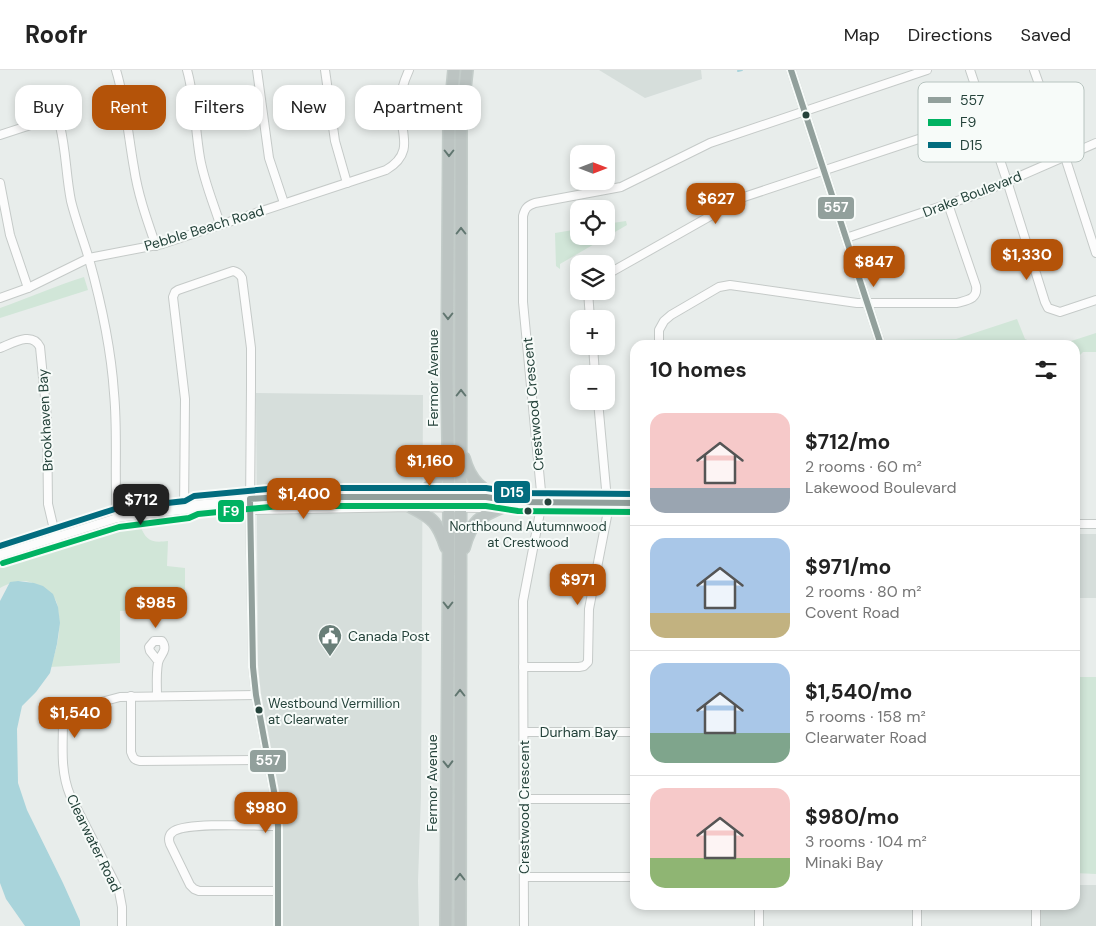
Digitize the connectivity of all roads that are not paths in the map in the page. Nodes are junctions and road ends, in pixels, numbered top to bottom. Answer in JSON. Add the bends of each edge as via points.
{"nodes":[{"id":1,"x":116,"y":70,"type":"edge"},
{"id":2,"x":257,"y":70,"type":"edge"},
{"id":3,"x":325,"y":70,"type":"edge"},
{"id":4,"x":409,"y":70,"type":"edge"},
{"id":5,"x":454,"y":70,"type":"edge"},
{"id":6,"x":467,"y":70,"type":"edge"},
{"id":7,"x":791,"y":70,"type":"edge"},
{"id":8,"x":927,"y":70,"type":"edge"},
{"id":9,"x":970,"y":70,"type":"edge"},
{"id":10,"x":1034,"y":70,"type":"edge"},
{"id":11,"x":191,"y":71,"type":"edge"},
{"id":12,"x":974,"y":82,"type":"edge"},
{"id":13,"x":1038,"y":82,"type":"edge"},
{"id":14,"x":804,"y":111,"type":"junction"},
{"id":15,"x":0,"y":135,"type":"edge"},
{"id":16,"x":918,"y":139,"type":"edge"},
{"id":17,"x":1096,"y":143,"type":"edge"},
{"id":18,"x":1084,"y":148,"type":"edge"},
{"id":19,"x":1000,"y":162,"type":"edge"},
{"id":20,"x":1053,"y":162,"type":"edge"},
{"id":21,"x":1067,"y":162,"type":"edge"},
{"id":22,"x":824,"y":170,"type":"junction"},
{"id":23,"x":1007,"y":181,"type":"junction"},
{"id":24,"x":0,"y":183,"type":"edge"},
{"id":25,"x":347,"y":183,"type":"junction"},
{"id":26,"x":284,"y":203,"type":"junction"},
{"id":27,"x":948,"y":204,"type":"junction"},
{"id":28,"x":220,"y":224,"type":"junction"},
{"id":29,"x":846,"y":238,"type":"junction"},
{"id":30,"x":156,"y":246,"type":"junction"},
{"id":31,"x":1096,"y":253,"type":"edge"},
{"id":32,"x":88,"y":258,"type":"junction"},
{"id":33,"x":615,"y":270,"type":"edge"},
{"id":34,"x":28,"y":288,"type":"junction"},
{"id":35,"x":0,"y":298,"type":"edge"},
{"id":36,"x":1096,"y":300,"type":"edge"},
{"id":37,"x":867,"y":303,"type":"junction"},
{"id":38,"x":659,"y":340,"type":"edge"},
{"id":39,"x":879,"y":340,"type":"edge"},
{"id":40,"x":0,"y":348,"type":"edge"},
{"id":41,"x":599,"y":410,"type":"edge"},
{"id":42,"x":461,"y":442,"type":"junction"},
{"id":43,"x":448,"y":452,"type":"junction"},
{"id":44,"x":344,"y":498,"type":"junction"},
{"id":45,"x":250,"y":499,"type":"junction"},
{"id":46,"x":504,"y":502,"type":"junction"},
{"id":47,"x":542,"y":502,"type":"junction"},
{"id":48,"x":630,"y":502,"type":"edge"},
{"id":49,"x":411,"y":503,"type":"junction"},
{"id":50,"x":455,"y":503,"type":"junction"},
{"id":51,"x":608,"y":503,"type":"junction"},
{"id":52,"x":250,"y":509,"type":"junction"},
{"id":53,"x":344,"y":509,"type":"junction"},
{"id":54,"x":186,"y":510,"type":"junction"},
{"id":55,"x":116,"y":518,"type":"junction"},
{"id":56,"x":1080,"y":524,"type":"edge"},
{"id":57,"x":1096,"y":524,"type":"edge"},
{"id":58,"x":56,"y":538,"type":"junction"},
{"id":59,"x":0,"y":556,"type":"edge"},
{"id":60,"x":449,"y":556,"type":"junction"},
{"id":61,"x":460,"y":559,"type":"junction"},
{"id":62,"x":158,"y":662,"type":"dead end"},
{"id":63,"x":523,"y":667,"type":"junction"},
{"id":64,"x":256,"y":695,"type":"junction"},
{"id":65,"x":131,"y":696,"type":"junction"},
{"id":66,"x":157,"y":696,"type":"junction"},
{"id":67,"x":524,"y":732,"type":"junction"},
{"id":68,"x":630,"y":732,"type":"edge"},
{"id":69,"x":268,"y":760,"type":"junction"},
{"id":70,"x":524,"y":799,"type":"junction"},
{"id":71,"x":630,"y":799,"type":"edge"},
{"id":72,"x":278,"y":826,"type":"junction"},
{"id":73,"x":524,"y":877,"type":"junction"},
{"id":74,"x":630,"y":877,"type":"edge"},
{"id":75,"x":278,"y":891,"type":"junction"},
{"id":76,"x":759,"y":910,"type":"edge"},
{"id":77,"x":917,"y":910,"type":"edge"},
{"id":78,"x":1036,"y":910,"type":"edge"},
{"id":79,"x":122,"y":926,"type":"edge"},
{"id":80,"x":278,"y":926,"type":"edge"},
{"id":81,"x":446,"y":926,"type":"edge"},
{"id":82,"x":460,"y":926,"type":"edge"},
{"id":83,"x":524,"y":926,"type":"edge"},
{"id":84,"x":759,"y":926,"type":"edge"},
{"id":85,"x":917,"y":926,"type":"edge"},
{"id":86,"x":1036,"y":926,"type":"edge"}],
"edges":[{"from":1,"to":30,"type":"street","via":[[122,88],[138,187]]},
{"from":2,"to":26,"type":"street","via":[[269,158]]},
{"from":3,"to":25,"type":"street","via":[[335,141]]},
{"from":4,"to":25,"type":"street","name":"Pebble Beach Road","via":[[400,102],[405,142],[403,152],[386,170]]},
{"from":5,"to":43,"type":"highway","name":"Fermor Avenue","one_way":true,"via":[[449,122]]},
{"from":42,"to":6,"type":"highway","name":"Fermor Avenue","one_way":true,"via":[[461,125]]},
{"from":7,"to":14,"type":"street"},
{"from":8,"to":14,"type":"street"},
{"from":9,"to":12,"type":"street"},
{"from":10,"to":13,"type":"street"},
{"from":11,"to":28,"type":"street","via":[[203,173]]},
{"from":14,"to":22,"type":"street"},
{"from":14,"to":47,"type":"street","name":"Crestwood Crescent","via":[[710,143],[621,187],[535,203],[524,210],[523,302]]},
{"from":15,"to":32,"type":"street","via":[[46,120],[57,121],[61,129],[71,200]]},
{"from":16,"to":22,"type":"street"},
{"from":17,"to":18,"type":"street","name":"Drake Boulevard"},
{"from":19,"to":23,"type":"street"},
{"from":20,"to":23,"type":"street","name":"Drake Boulevard"},
{"from":21,"to":31,"type":"street"},
{"from":22,"to":29,"type":"street"},
{"from":22,"to":33,"type":"street","via":[[733,202]]},
{"from":23,"to":27,"type":"street","name":"Drake Boulevard"},
{"from":23,"to":36,"type":"street","via":[[1048,308],[1060,312]]},
{"from":24,"to":34,"type":"street","via":[[10,235]]},
{"from":25,"to":26,"type":"street","name":"Pebble Beach Road"},
{"from":26,"to":28,"type":"street","name":"Pebble Beach Road"},
{"from":27,"to":29,"type":"street","name":"Drake Boulevard"},
{"from":27,"to":37,"type":"street","via":[[976,286],[975,297],[957,303]]},
{"from":28,"to":30,"type":"street","name":"Pebble Beach Road"},
{"from":29,"to":37,"type":"street"},
{"from":30,"to":32,"type":"street","name":"Pebble Beach Road"},
{"from":32,"to":34,"type":"street","name":"Pebble Beach Road"},
{"from":32,"to":55,"type":"street","via":[[107,339],[114,393]]},
{"from":34,"to":35,"type":"street","name":"Pebble Beach Road"},
{"from":37,"to":38,"type":"street","via":[[724,286],[671,315],[659,330]]},
{"from":37,"to":39,"type":"street"},
{"from":40,"to":58,"type":"street","name":"Brookhaven Bay","via":[[28,338],[38,342],[40,347],[47,418],[48,504]]},
{"from":41,"to":51,"type":"street"},
{"from":42,"to":46,"type":"highway","via":[[466,468],[476,483]]},
{"from":42,"to":50,"type":"highway","name":"Fermor Avenue"},
{"from":43,"to":49,"type":"highway","via":[[442,473]]},
{"from":43,"to":50,"type":"highway","name":"Fermor Avenue"},
{"from":44,"to":45,"type":"street"},
{"from":44,"to":49,"type":"street"},
{"from":44,"to":53,"type":"street"},
{"from":45,"to":52,"type":"street"},
{"from":45,"to":54,"type":"street","via":[[195,505]]},
{"from":45,"to":54,"type":"street","via":[[250,348],[242,278],[233,271],[178,290],[172,297],[185,399]]},
{"from":46,"to":47,"type":"street"},
{"from":46,"to":50,"type":"street","via":[[486,508]]},
{"from":46,"to":61,"type":"highway","via":[[474,522]]},
{"from":47,"to":51,"type":"street"},
{"from":47,"to":63,"type":"street","name":"Crestwood Crescent","via":[[523,601]]},
{"from":48,"to":51,"type":"street"},
{"from":49,"to":50,"type":"street"},
{"from":49,"to":53,"type":"street"},
{"from":49,"to":60,"type":"highway","via":[[435,522]]},
{"from":50,"to":60,"type":"highway","name":"Fermor Avenue"},
{"from":50,"to":61,"type":"highway","name":"Fermor Avenue"},
{"from":51,"to":63,"type":"street","via":[[589,609],[588,662],[579,668]]},
{"from":52,"to":53,"type":"street"},
{"from":52,"to":54,"type":"street"},
{"from":52,"to":64,"type":"street"},
{"from":54,"to":55,"type":"street"},
{"from":55,"to":58,"type":"street"},
{"from":56,"to":57,"type":"street"},
{"from":58,"to":59,"type":"street"},
{"from":60,"to":81,"type":"highway","name":"Fermor Avenue","one_way":true},
{"from":82,"to":61,"type":"highway","name":"Fermor Avenue","one_way":true},
{"from":62,"to":66,"type":"street"},
{"from":63,"to":67,"type":"street","name":"Crestwood Crescent"},
{"from":64,"to":66,"type":"street","name":"Clearwater Road"},
{"from":64,"to":69,"type":"street"},
{"from":65,"to":66,"type":"street","name":"Clearwater Road"},
{"from":65,"to":69,"type":"street","via":[[131,752],[135,760]]},
{"from":65,"to":79,"type":"street","name":"Clearwater Road","via":[[71,710],[63,720],[65,783],[119,891]]},
{"from":67,"to":68,"type":"street","name":"Durham Bay"},
{"from":67,"to":70,"type":"street","name":"Crestwood Crescent"},
{"from":69,"to":72,"type":"street"},
{"from":70,"to":71,"type":"street"},
{"from":70,"to":73,"type":"street","name":"Crestwood Crescent"},
{"from":72,"to":75,"type":"street"},
{"from":72,"to":75,"type":"street","via":[[195,826],[174,831],[168,840],[194,889]]},
{"from":73,"to":74,"type":"street"},
{"from":73,"to":83,"type":"street","name":"Crestwood Crescent"},
{"from":75,"to":80,"type":"street"},
{"from":76,"to":84,"type":"street"},
{"from":77,"to":85,"type":"street"},
{"from":78,"to":86,"type":"street"}]}
